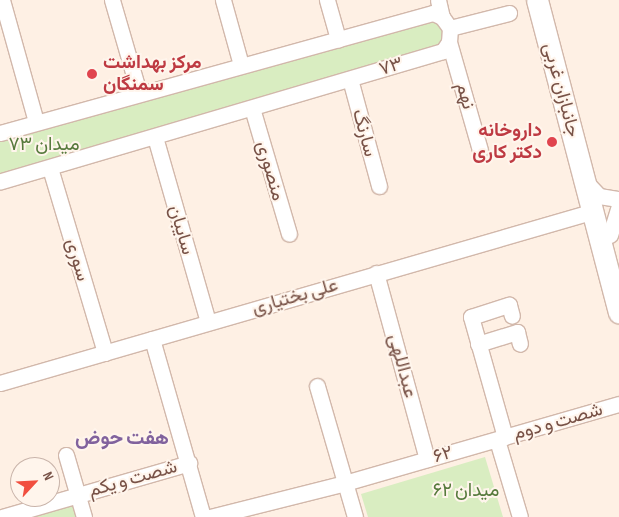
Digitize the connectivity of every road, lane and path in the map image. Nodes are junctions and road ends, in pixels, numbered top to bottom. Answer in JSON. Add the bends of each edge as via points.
{"nodes":[{"id":1,"x":2,"y":0,"type":"edge"},
{"id":2,"x":112,"y":0,"type":"edge"},
{"id":3,"x":223,"y":0,"type":"edge"},
{"id":4,"x":328,"y":0,"type":"edge"},
{"id":5,"x":438,"y":0,"type":"edge"},
{"id":6,"x":537,"y":0,"type":"edge"},
{"id":7,"x":509,"y":13,"type":"dead end"},
{"id":8,"x":447,"y":29,"type":"junction"},
{"id":9,"x":338,"y":38,"type":"junction"},
{"id":10,"x":241,"y":65,"type":"junction"},
{"id":11,"x":350,"y":79,"type":"junction"},
{"id":12,"x":140,"y":93,"type":"junction"},
{"id":13,"x":252,"y":108,"type":"junction"},
{"id":14,"x":36,"y":122,"type":"junction"},
{"id":15,"x":0,"y":133,"type":"edge"},
{"id":16,"x":155,"y":137,"type":"junction"},
{"id":17,"x":480,"y":150,"type":"dead end"},
{"id":18,"x":50,"y":168,"type":"junction"},
{"id":19,"x":584,"y":180,"type":"junction"},
{"id":20,"x":0,"y":182,"type":"edge"},
{"id":21,"x":379,"y":186,"type":"dead end"},
{"id":22,"x":619,"y":199,"type":"edge"},
{"id":23,"x":619,"y":205,"type":"edge"},
{"id":24,"x":591,"y":212,"type":"junction"},
{"id":25,"x":289,"y":234,"type":"dead end"},
{"id":26,"x":610,"y":235,"type":"junction"},
{"id":27,"x":619,"y":266,"type":"edge"},
{"id":28,"x":376,"y":273,"type":"junction"},
{"id":29,"x":619,"y":312,"type":"edge"},
{"id":30,"x":512,"y":316,"type":"dead end"},
{"id":31,"x":208,"y":322,"type":"junction"},
{"id":32,"x":152,"y":339,"type":"junction"},
{"id":33,"x":478,"y":344,"type":"junction"},
{"id":34,"x":520,"y":344,"type":"dead end"},
{"id":35,"x":104,"y":353,"type":"junction"},
{"id":36,"x":0,"y":383,"type":"edge"},
{"id":37,"x":317,"y":386,"type":"dead end"},
{"id":38,"x":619,"y":404,"type":"edge"},
{"id":39,"x":501,"y":438,"type":"junction"},
{"id":40,"x":66,"y":455,"type":"dead end"},
{"id":41,"x":427,"y":460,"type":"junction"},
{"id":42,"x":188,"y":463,"type":"junction"},
{"id":43,"x":345,"y":483,"type":"junction"},
{"id":44,"x":78,"y":495,"type":"junction"},
{"id":45,"x":2,"y":517,"type":"edge"},
{"id":46,"x":84,"y":517,"type":"edge"},
{"id":47,"x":203,"y":517,"type":"edge"},
{"id":48,"x":210,"y":517,"type":"edge"},
{"id":49,"x":355,"y":517,"type":"edge"},
{"id":50,"x":520,"y":517,"type":"edge"}],
"edges":[{"from":1,"to":14,"type":"street"},
{"from":2,"to":12,"type":"street"},
{"from":3,"to":10,"type":"street"},
{"from":4,"to":9,"type":"street"},
{"from":5,"to":8,"type":"street","name":"نهم"},
{"from":6,"to":19,"type":"main road","name":"جانبازان غربی"},
{"from":7,"to":8,"type":"street"},
{"from":8,"to":9,"type":"street","via":[[433,13]]},
{"from":8,"to":11,"type":"street","name":"۷۳","via":[[443,51]]},
{"from":8,"to":17,"type":"street","name":"نهم"},
{"from":9,"to":10,"type":"street"},
{"from":10,"to":12,"type":"street"},
{"from":11,"to":13,"type":"street","name":"۷۳"},
{"from":11,"to":21,"type":"street","name":"سارنگ"},
{"from":12,"to":14,"type":"street"},
{"from":13,"to":16,"type":"street","name":"۷۳"},
{"from":13,"to":25,"type":"street","name":"منصوری"},
{"from":14,"to":15,"type":"street"},
{"from":16,"to":18,"type":"street","name":"۷۳"},
{"from":16,"to":31,"type":"street","name":"سایبان"},
{"from":18,"to":20,"type":"street","name":"۷۳"},
{"from":18,"to":35,"type":"street","name":"سوری"},
{"from":19,"to":22,"type":"street","via":[[599,196]]},
{"from":19,"to":24,"type":"main road","name":"جانبازان غربی"},
{"from":23,"to":26,"type":"street"},
{"from":24,"to":26,"type":"main road","via":[[603,214]]},
{"from":24,"to":28,"type":"street","name":"علی بختیاری"},
{"from":24,"to":29,"type":"main road","name":"جانبازان غربی"},
{"from":26,"to":27,"type":"main road"},
{"from":28,"to":31,"type":"street","name":"علی بختیاری"},
{"from":28,"to":41,"type":"street","name":"عبداللهی"},
{"from":30,"to":33,"type":"street","via":[[509,305],[471,317]]},
{"from":31,"to":32,"type":"street","name":"علی بختیاری"},
{"from":32,"to":35,"type":"street","name":"علی بختیاری"},
{"from":32,"to":42,"type":"street"},
{"from":33,"to":34,"type":"street","via":[[517,332]]},
{"from":33,"to":39,"type":"street"},
{"from":35,"to":36,"type":"street","name":"علی بختیاری"},
{"from":37,"to":43,"type":"street"},
{"from":38,"to":39,"type":"street","name":"شصت و دوم"},
{"from":39,"to":41,"type":"street","name":"۶۲"},
{"from":39,"to":50,"type":"street"},
{"from":40,"to":44,"type":"street"},
{"from":41,"to":43,"type":"street","name":"۶۲"},
{"from":42,"to":44,"type":"street","name":"شصت و یکم"},
{"from":42,"to":47,"type":"street"},
{"from":43,"to":48,"type":"street"},
{"from":43,"to":49,"type":"street"},
{"from":44,"to":45,"type":"street","name":"شصت و یکم"},
{"from":44,"to":46,"type":"street"}]}
